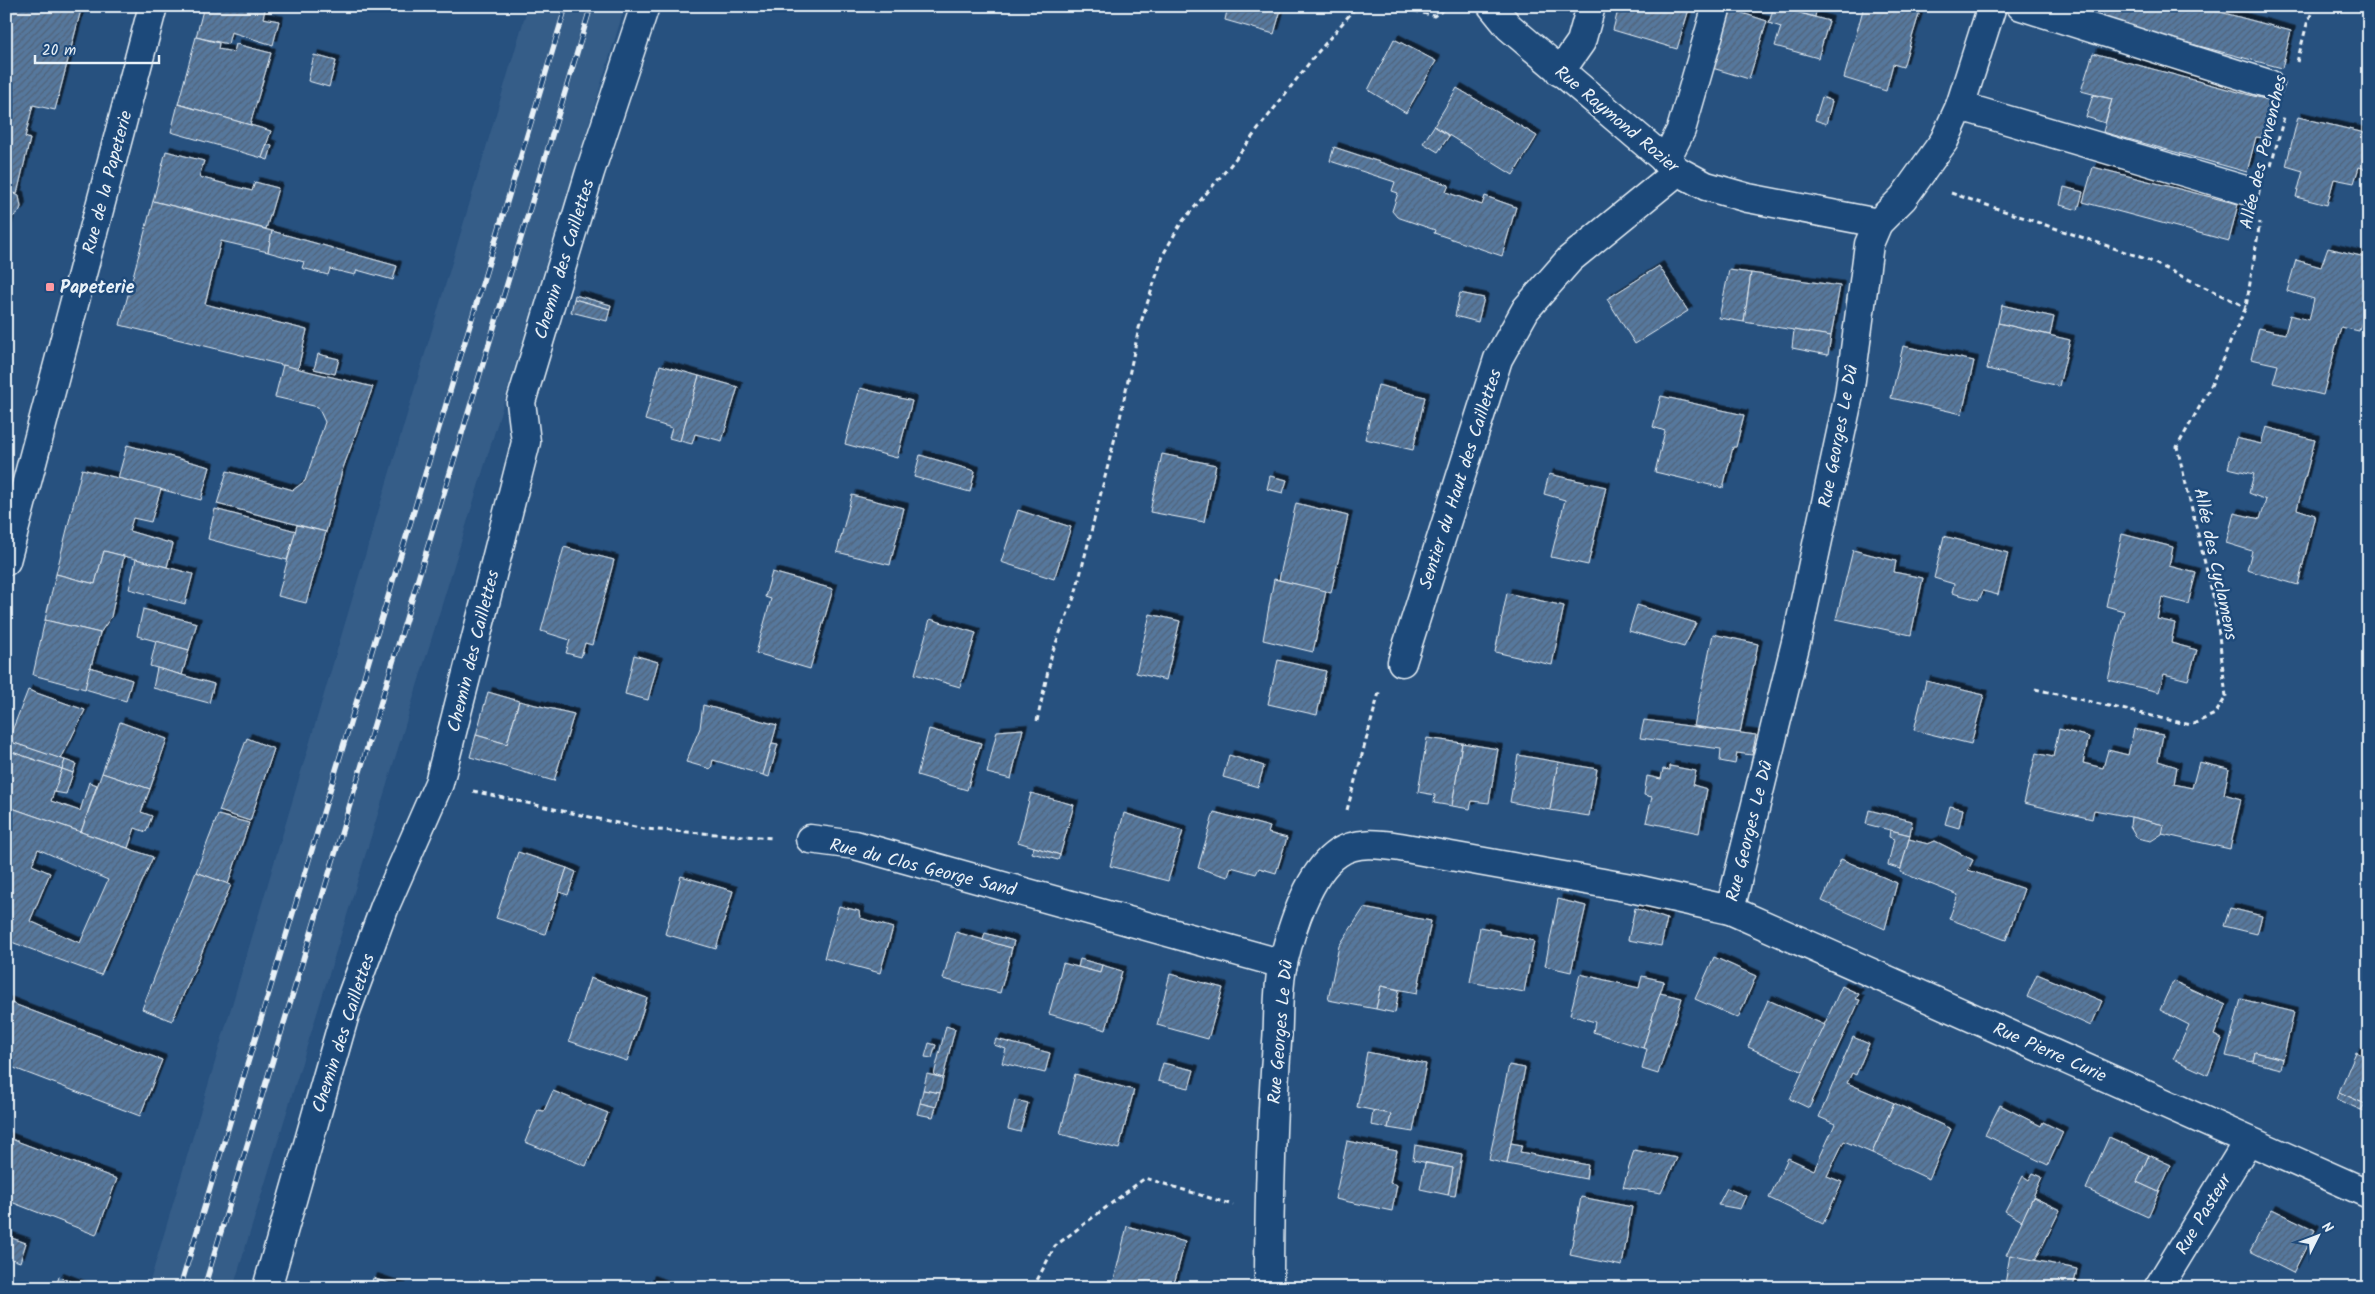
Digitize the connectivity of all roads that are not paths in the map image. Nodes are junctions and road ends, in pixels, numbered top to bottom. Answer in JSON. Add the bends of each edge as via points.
{"nodes":[{"id":1,"x":153,"y":6,"type":"edge"},
{"id":2,"x":645,"y":6,"type":"edge"},
{"id":3,"x":1492,"y":6,"type":"edge"},
{"id":4,"x":1591,"y":6,"type":"edge"},
{"id":5,"x":1717,"y":6,"type":"edge"},
{"id":6,"x":1992,"y":6,"type":"edge"},
{"id":7,"x":2021,"y":6,"type":"edge"},
{"id":8,"x":1560,"y":72,"type":"junction"},
{"id":9,"x":2269,"y":84,"type":"dead end"},
{"id":10,"x":1960,"y":106,"type":"junction"},
{"id":11,"x":1671,"y":166,"type":"junction"},
{"id":12,"x":2245,"y":190,"type":"dead end"},
{"id":13,"x":1878,"y":223,"type":"junction"},
{"id":14,"x":6,"y":561,"type":"edge"},
{"id":15,"x":1402,"y":662,"type":"road end"},
{"id":16,"x":810,"y":839,"type":"road end"},
{"id":17,"x":1730,"y":910,"type":"junction"},
{"id":18,"x":1283,"y":964,"type":"junction"},
{"id":19,"x":2248,"y":1141,"type":"junction"},
{"id":20,"x":2369,"y":1194,"type":"edge"},
{"id":21,"x":268,"y":1288,"type":"edge"},
{"id":22,"x":1269,"y":1288,"type":"edge"},
{"id":23,"x":2158,"y":1288,"type":"edge"}],
"edges":[{"from":1,"to":14,"type":"street","name":"Rue de la Papeterie"},
{"from":2,"to":21,"type":"street","name":"Chemin des Caillettes","via":[[587,181],[521,402],[526,442],[439,783],[385,906],[345,1014]]},
{"from":3,"to":8,"type":"street","name":"Rue Raymond Rozier","via":[[1509,27]]},
{"from":4,"to":8,"type":"street","via":[[1581,42]]},
{"from":5,"to":11,"type":"street"},
{"from":6,"to":10,"type":"street","name":"Rue Georges Le Dû"},
{"from":7,"to":9,"type":"street"},
{"from":8,"to":11,"type":"street","name":"Rue Raymond Rozier"},
{"from":10,"to":12,"type":"street"},
{"from":10,"to":13,"type":"street","name":"Rue Georges Le Dû","via":[[1944,141],[1903,198]]},
{"from":11,"to":13,"type":"street","name":"Rue Raymond Rozier","via":[[1706,186],[1748,198]]},
{"from":11,"to":15,"type":"street","name":"Sentier du Haut des Caillettes","via":[[1570,259],[1526,309],[1498,360]]},
{"from":13,"to":17,"type":"street","name":"Rue Georges Le Dû","via":[[1869,244],[1849,395],[1799,628]]},
{"from":16,"to":18,"type":"street","name":"Rue du Clos George Sand","via":[[855,845]]},
{"from":17,"to":18,"type":"street","name":"Rue Georges Le Dû","via":[[1631,888],[1410,849],[1380,844],[1357,845],[1338,853],[1320,871],[1300,911]]},
{"from":17,"to":19,"type":"street","name":"Rue Pierre Curie"},
{"from":18,"to":22,"type":"street","name":"Rue Georges Le Dû","via":[[1272,1104]]},
{"from":19,"to":20,"type":"street","name":"Rue Pierre Curie"},
{"from":19,"to":23,"type":"street","name":"Rue Pasteur"}]}
